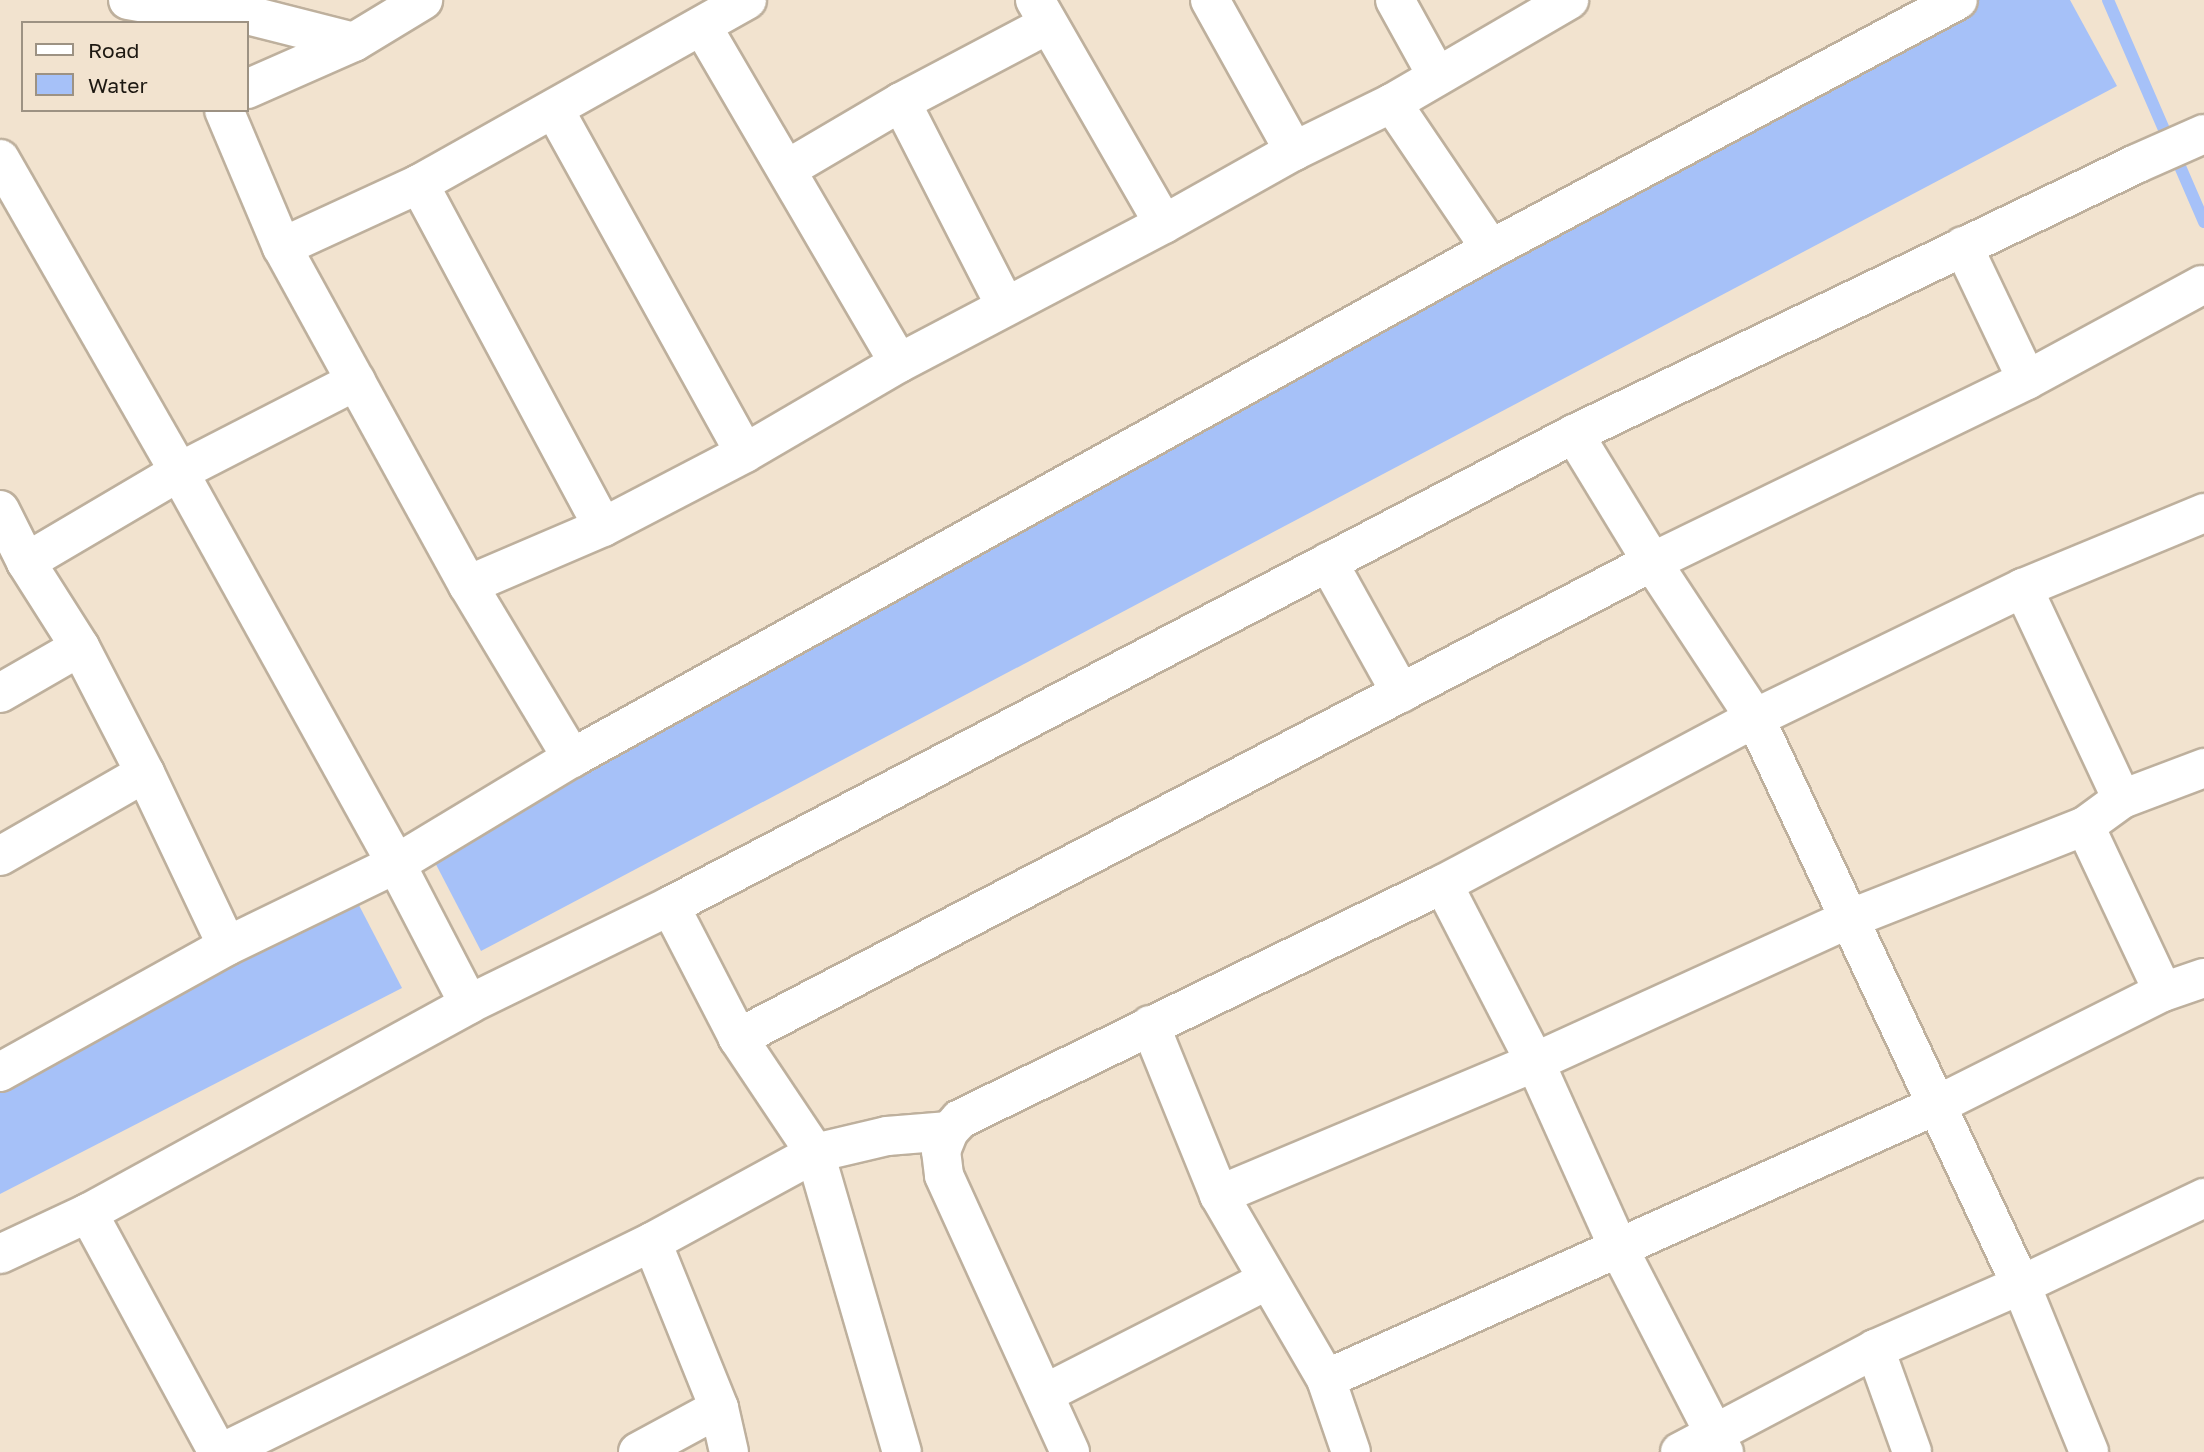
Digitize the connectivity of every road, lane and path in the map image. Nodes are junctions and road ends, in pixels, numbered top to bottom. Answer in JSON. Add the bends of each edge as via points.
{"nodes":[{"id":1,"x":423,"y":0,"type":"edge"},
{"id":2,"x":1210,"y":0,"type":"edge"},
{"id":3,"x":1395,"y":0,"type":"edge"},
{"id":4,"x":1569,"y":0,"type":"edge"},
{"id":5,"x":1958,"y":0,"type":"edge"},
{"id":6,"x":213,"y":3,"type":"edge"},
{"id":7,"x":154,"y":10,"type":"edge"},
{"id":8,"x":722,"y":10,"type":"edge"},
{"id":9,"x":1041,"y":13,"type":"edge"},
{"id":10,"x":369,"y":24,"type":"edge"},
{"id":11,"x":1437,"y":76,"type":"junction"},
{"id":12,"x":248,"y":88,"type":"edge"},
{"id":13,"x":901,"y":102,"type":"junction"},
{"id":14,"x":1392,"y":103,"type":"junction"},
{"id":15,"x":554,"y":109,"type":"junction"},
{"id":16,"x":225,"y":112,"type":"edge"},
{"id":17,"x":2204,"y":134,"type":"edge"},
{"id":18,"x":1294,"y":151,"type":"junction"},
{"id":19,"x":0,"y":159,"type":"edge"},
{"id":20,"x":787,"y":169,"type":"junction"},
{"id":21,"x":419,"y":184,"type":"junction"},
{"id":22,"x":1164,"y":225,"type":"junction"},
{"id":23,"x":1963,"y":246,"type":"junction"},
{"id":24,"x":282,"y":247,"type":"junction"},
{"id":25,"x":1490,"y":249,"type":"junction"},
{"id":26,"x":2202,"y":285,"type":"dead end"},
{"id":27,"x":1005,"y":305,"type":"junction"},
{"id":28,"x":899,"y":363,"type":"junction"},
{"id":29,"x":2027,"y":380,"type":"junction"},
{"id":30,"x":356,"y":381,"type":"junction"},
{"id":31,"x":1574,"y":434,"type":"junction"},
{"id":32,"x":745,"y":453,"type":"junction"},
{"id":33,"x":179,"y":472,"type":"junction"},
{"id":34,"x":0,"y":510,"type":"edge"},
{"id":35,"x":2204,"y":513,"type":"edge"},
{"id":36,"x":603,"y":527,"type":"junction"},
{"id":37,"x":26,"y":562,"type":"junction"},
{"id":38,"x":1328,"y":562,"type":"junction"},
{"id":39,"x":1652,"y":562,"type":"junction"},
{"id":40,"x":468,"y":585,"type":"junction"},
{"id":41,"x":2023,"y":588,"type":"junction"},
{"id":42,"x":80,"y":647,"type":"junction"},
{"id":43,"x":0,"y":693,"type":"edge"},
{"id":44,"x":1401,"y":693,"type":"junction"},
{"id":45,"x":1755,"y":718,"type":"junction"},
{"id":46,"x":572,"y":758,"type":"junction"},
{"id":47,"x":145,"y":774,"type":"junction"},
{"id":48,"x":2202,"y":774,"type":"edge"},
{"id":49,"x":2122,"y":799,"type":"junction"},
{"id":50,"x":2085,"y":826,"type":"junction"},
{"id":51,"x":0,"y":856,"type":"edge"},
{"id":52,"x":396,"y":864,"type":"junction"},
{"id":53,"x":1443,"y":884,"type":"junction"},
{"id":54,"x":670,"y":906,"type":"junction"},
{"id":55,"x":1849,"y":919,"type":"junction"},
{"id":56,"x":227,"y":946,"type":"junction"},
{"id":57,"x":2204,"y":978,"type":"edge"},
{"id":58,"x":2163,"y":992,"type":"junction"},
{"id":59,"x":469,"y":1004,"type":"junction"},
{"id":60,"x":1150,"y":1026,"type":"junction"},
{"id":61,"x":738,"y":1038,"type":"junction"},
{"id":62,"x":1535,"y":1062,"type":"junction"},
{"id":63,"x":0,"y":1072,"type":"edge"},
{"id":64,"x":1935,"y":1106,"type":"junction"},
{"id":65,"x":948,"y":1131,"type":"junction"},
{"id":66,"x":815,"y":1153,"type":"junction"},
{"id":67,"x":1219,"y":1195,"type":"junction"},
{"id":68,"x":2204,"y":1198,"type":"edge"},
{"id":69,"x":88,"y":1213,"type":"junction"},
{"id":70,"x":652,"y":1242,"type":"junction"},
{"id":71,"x":1619,"y":1249,"type":"junction"},
{"id":72,"x":0,"y":1254,"type":"edge"},
{"id":73,"x":1269,"y":1280,"type":"junction"},
{"id":74,"x":2021,"y":1285,"type":"junction"},
{"id":75,"x":1875,"y":1349,"type":"junction"},
{"id":76,"x":1326,"y":1379,"type":"junction"},
{"id":77,"x":1044,"y":1394,"type":"junction"},
{"id":78,"x":719,"y":1408,"type":"junction"},
{"id":79,"x":1720,"y":1444,"type":"edge"},
{"id":80,"x":221,"y":1452,"type":"edge"},
{"id":81,"x":638,"y":1452,"type":"edge"},
{"id":82,"x":729,"y":1452,"type":"edge"},
{"id":83,"x":902,"y":1452,"type":"edge"},
{"id":84,"x":1070,"y":1452,"type":"edge"},
{"id":85,"x":1351,"y":1452,"type":"edge"},
{"id":86,"x":1680,"y":1452,"type":"edge"},
{"id":87,"x":1912,"y":1452,"type":"edge"},
{"id":88,"x":2089,"y":1452,"type":"edge"}],
"edges":[{"from":1,"to":10,"type":"street"},
{"from":2,"to":18,"type":"street"},
{"from":3,"to":11,"type":"street"},
{"from":4,"to":11,"type":"street"},
{"from":5,"to":25,"type":"street"},
{"from":6,"to":7,"type":"street"},
{"from":6,"to":10,"type":"street"},
{"from":8,"to":15,"type":"street"},
{"from":8,"to":20,"type":"street"},
{"from":9,"to":13,"type":"street"},
{"from":9,"to":22,"type":"street"},
{"from":10,"to":12,"type":"street"},
{"from":11,"to":14,"type":"street"},
{"from":13,"to":20,"type":"street"},
{"from":13,"to":27,"type":"street"},
{"from":14,"to":18,"type":"street"},
{"from":14,"to":25,"type":"street"},
{"from":15,"to":21,"type":"street"},
{"from":15,"to":32,"type":"street"},
{"from":16,"to":24,"type":"street"},
{"from":17,"to":23,"type":"street"},
{"from":18,"to":22,"type":"street"},
{"from":19,"to":33,"type":"street"},
{"from":20,"to":28,"type":"street"},
{"from":21,"to":24,"type":"street"},
{"from":21,"to":36,"type":"street"},
{"from":22,"to":27,"type":"street"},
{"from":23,"to":29,"type":"street"},
{"from":23,"to":31,"type":"street"},
{"from":24,"to":30,"type":"street"},
{"from":25,"to":46,"type":"street"},
{"from":26,"to":29,"type":"street"},
{"from":27,"to":28,"type":"street"},
{"from":28,"to":32,"type":"street"},
{"from":29,"to":39,"type":"street"},
{"from":30,"to":33,"type":"street"},
{"from":30,"to":40,"type":"street"},
{"from":31,"to":38,"type":"street"},
{"from":31,"to":39,"type":"street"},
{"from":32,"to":36,"type":"street"},
{"from":33,"to":37,"type":"street"},
{"from":33,"to":52,"type":"street"},
{"from":34,"to":37,"type":"street"},
{"from":35,"to":41,"type":"street"},
{"from":36,"to":40,"type":"street"},
{"from":37,"to":42,"type":"street"},
{"from":38,"to":44,"type":"street"},
{"from":38,"to":54,"type":"street"},
{"from":39,"to":44,"type":"street"},
{"from":39,"to":45,"type":"street"},
{"from":40,"to":46,"type":"street"},
{"from":41,"to":45,"type":"street"},
{"from":41,"to":49,"type":"street"},
{"from":42,"to":43,"type":"street"},
{"from":42,"to":47,"type":"street"},
{"from":44,"to":61,"type":"street"},
{"from":45,"to":53,"type":"street"},
{"from":45,"to":55,"type":"street"},
{"from":46,"to":52,"type":"street"},
{"from":47,"to":51,"type":"street"},
{"from":47,"to":56,"type":"street"},
{"from":48,"to":49,"type":"street"},
{"from":49,"to":50,"type":"street"},
{"from":50,"to":55,"type":"street"},
{"from":50,"to":58,"type":"street"},
{"from":52,"to":56,"type":"street"},
{"from":52,"to":59,"type":"street"},
{"from":53,"to":60,"type":"street"},
{"from":53,"to":62,"type":"street"},
{"from":54,"to":59,"type":"street"},
{"from":54,"to":61,"type":"street"},
{"from":55,"to":62,"type":"street"},
{"from":55,"to":64,"type":"street"},
{"from":56,"to":63,"type":"street"},
{"from":57,"to":58,"type":"street"},
{"from":58,"to":64,"type":"street"},
{"from":59,"to":69,"type":"street"},
{"from":60,"to":65,"type":"street","via":[[960,1119]]},
{"from":60,"to":67,"type":"street"},
{"from":61,"to":66,"type":"street"},
{"from":62,"to":67,"type":"street"},
{"from":62,"to":71,"type":"street"},
{"from":64,"to":71,"type":"street"},
{"from":64,"to":74,"type":"street"},
{"from":65,"to":66,"type":"street","via":[[887,1136]]},
{"from":65,"to":77,"type":"street","via":[[941,1151],[944,1175]]},
{"from":66,"to":70,"type":"street"},
{"from":66,"to":83,"type":"street"},
{"from":67,"to":73,"type":"street"},
{"from":68,"to":74,"type":"street"},
{"from":69,"to":72,"type":"street"},
{"from":69,"to":80,"type":"street"},
{"from":70,"to":78,"type":"street"},
{"from":70,"to":80,"type":"street"},
{"from":71,"to":76,"type":"street"},
{"from":71,"to":79,"type":"street"},
{"from":73,"to":76,"type":"street"},
{"from":73,"to":77,"type":"street"},
{"from":74,"to":75,"type":"street"},
{"from":74,"to":88,"type":"street"},
{"from":75,"to":79,"type":"street"},
{"from":75,"to":87,"type":"street"},
{"from":76,"to":85,"type":"street"},
{"from":77,"to":84,"type":"street"},
{"from":78,"to":81,"type":"street"},
{"from":78,"to":82,"type":"street"},
{"from":79,"to":86,"type":"street"}]}
